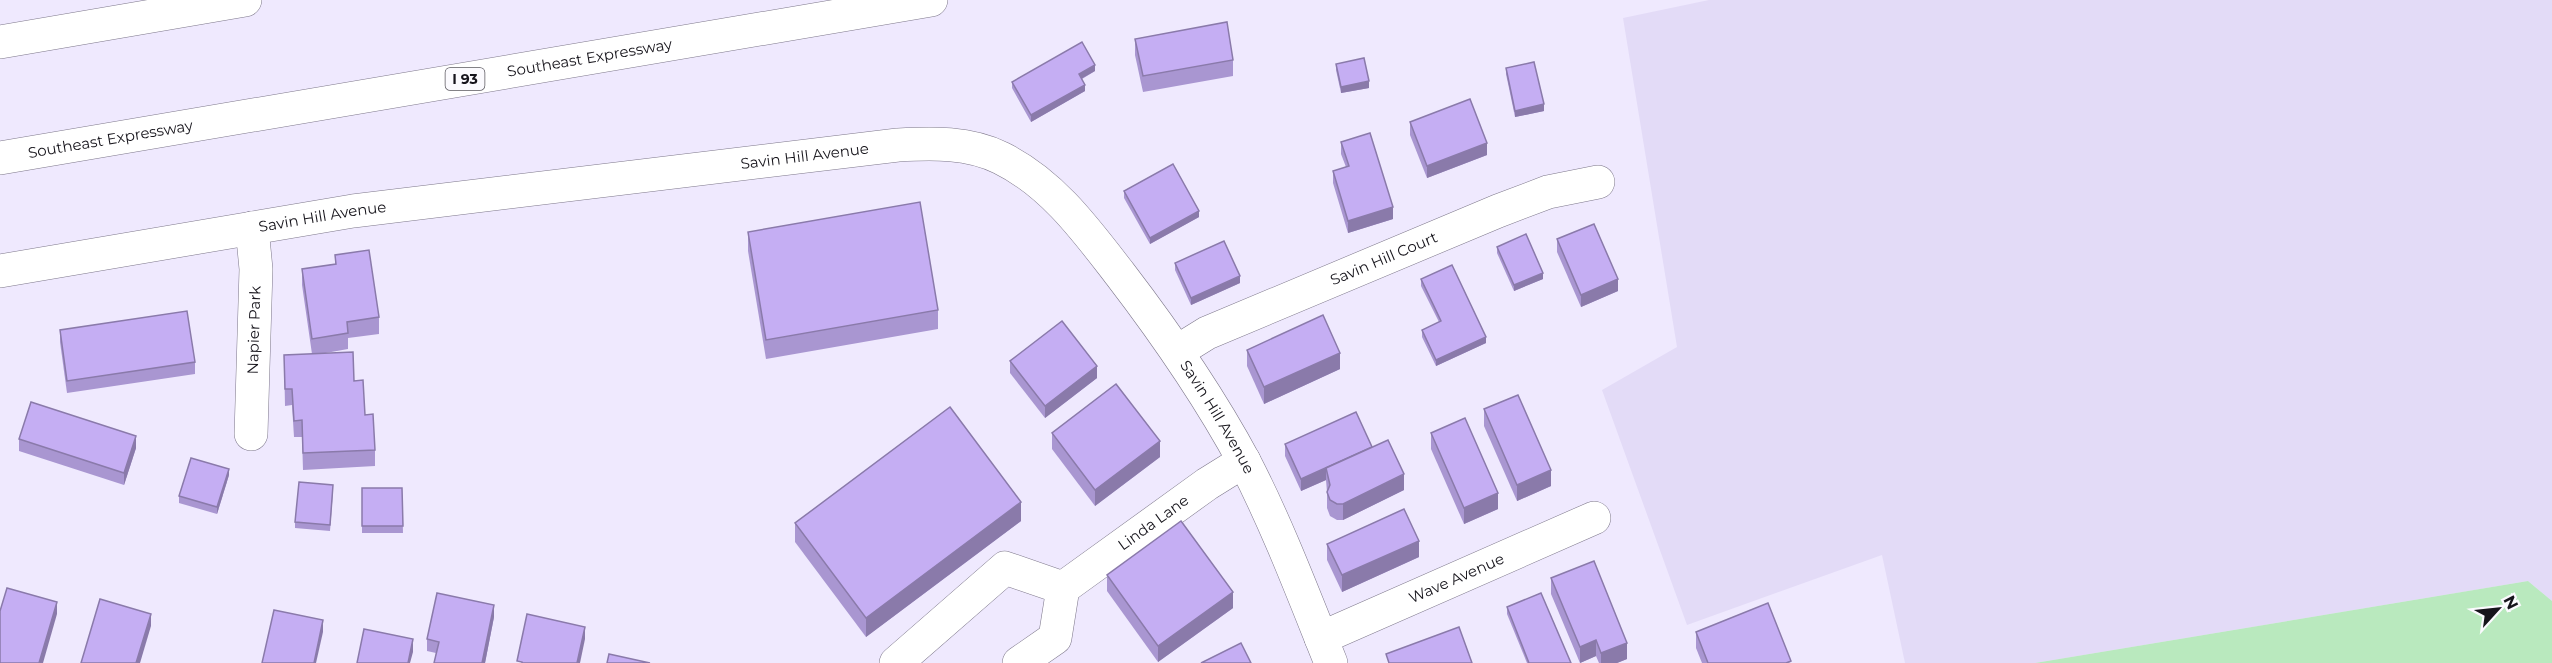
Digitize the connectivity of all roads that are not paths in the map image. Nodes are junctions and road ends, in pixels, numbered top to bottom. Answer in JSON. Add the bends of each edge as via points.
{"nodes":[{"id":1,"x":245,"y":0,"type":"edge"},
{"id":2,"x":931,"y":0,"type":"edge"},
{"id":3,"x":0,"y":42,"type":"edge"},
{"id":4,"x":0,"y":158,"type":"edge"},
{"id":5,"x":1598,"y":182,"type":"dead end"},
{"id":6,"x":252,"y":228,"type":"junction"},
{"id":7,"x":0,"y":271,"type":"edge"},
{"id":8,"x":1178,"y":351,"type":"junction"},
{"id":9,"x":251,"y":434,"type":"dead end"},
{"id":10,"x":1244,"y":461,"type":"junction"},
{"id":11,"x":1594,"y":518,"type":"dead end"},
{"id":12,"x":1063,"y":588,"type":"junction"},
{"id":13,"x":1326,"y":650,"type":"edge"},
{"id":14,"x":896,"y":663,"type":"edge"},
{"id":15,"x":1019,"y":663,"type":"edge"}],
"edges":[{"from":1,"to":3,"type":"main road"},
{"from":2,"to":4,"type":"main road","name":"Southeast Expressway","number":"I 93"},
{"from":5,"to":8,"type":"main road","name":"Savin Hill Court","via":[[1548,192],[1498,211],[1207,333]]},
{"from":6,"to":7,"type":"main road","name":"Savin Hill Avenue"},
{"from":6,"to":8,"type":"main road","name":"Savin Hill Avenue","via":[[354,211],[886,146],[951,145],[999,157],[1040,182],[1097,244]]},
{"from":6,"to":9,"type":"main road","name":"Napier Park","via":[[256,269]]},
{"from":8,"to":10,"type":"main road","name":"Savin Hill Avenue"},
{"from":10,"to":12,"type":"main road","name":"Linda Lane"},
{"from":10,"to":13,"type":"main road","name":"Savin Hill Avenue"},
{"from":11,"to":13,"type":"main road","name":"Wave Avenue"},
{"from":12,"to":14,"type":"main road","via":[[1005,568]]},
{"from":12,"to":15,"type":"main road","via":[[1055,638]]}]}
